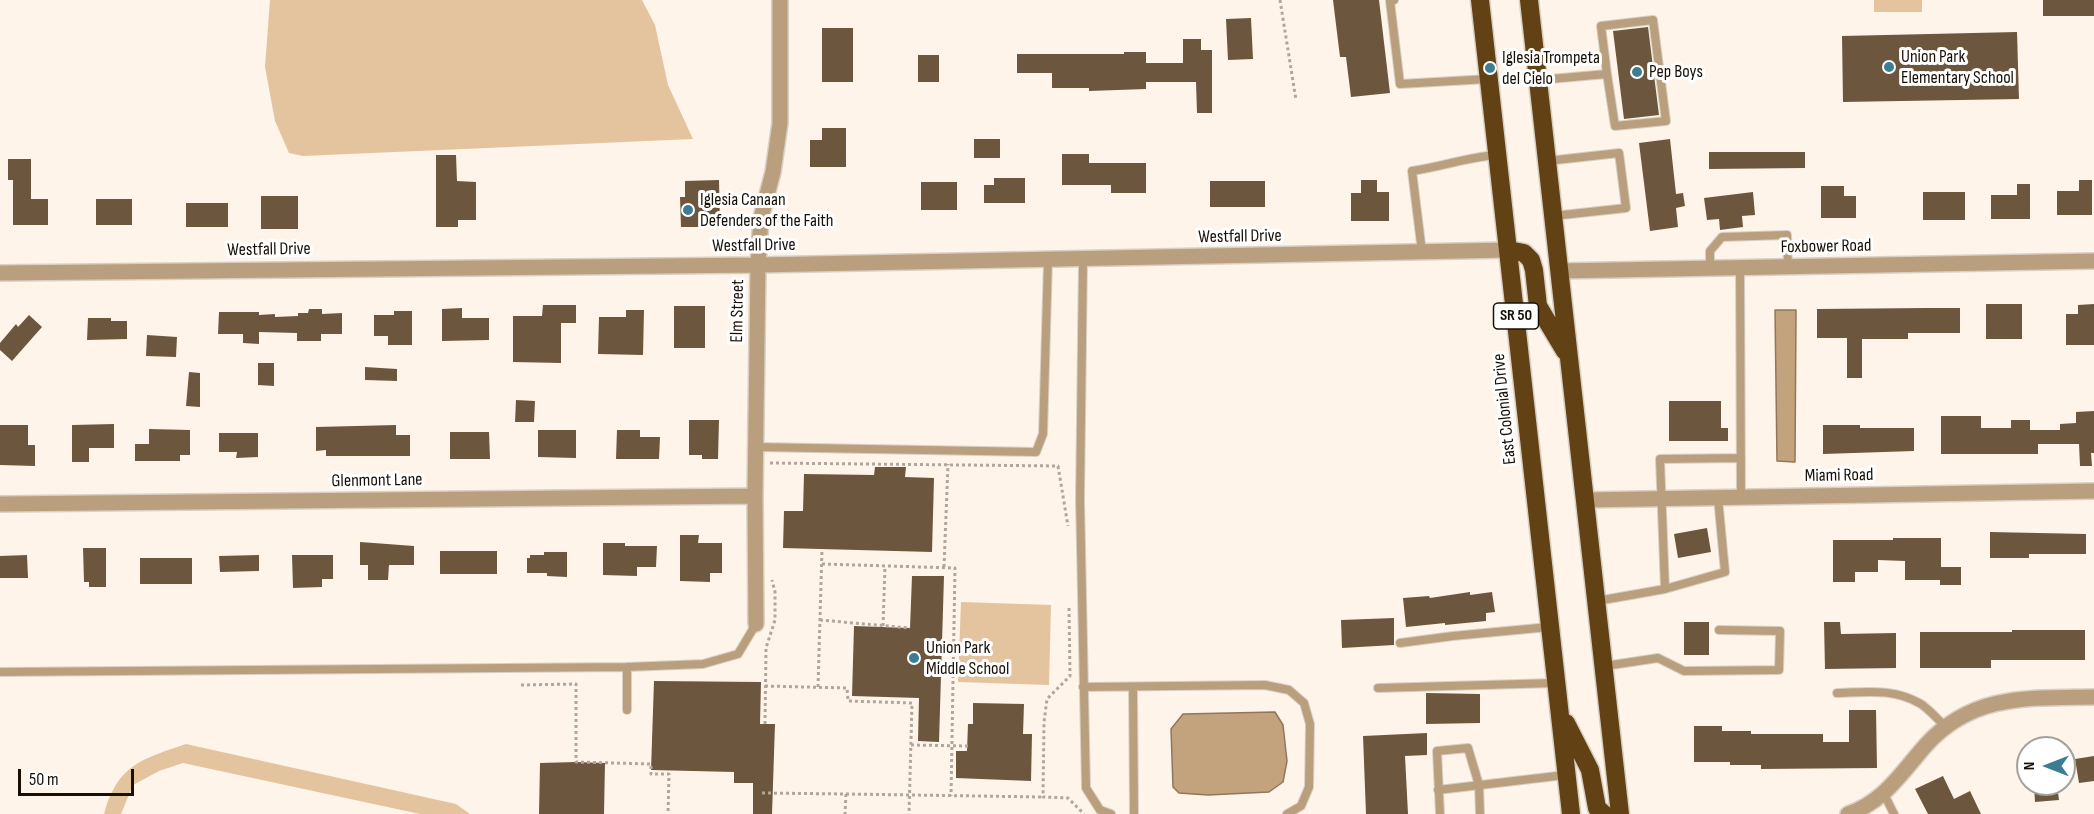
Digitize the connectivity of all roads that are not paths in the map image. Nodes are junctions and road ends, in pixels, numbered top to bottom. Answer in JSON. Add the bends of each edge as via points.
{"nodes":[{"id":1,"x":780,"y":0,"type":"edge"},
{"id":2,"x":1394,"y":0,"type":"edge"},
{"id":3,"x":1480,"y":0,"type":"edge"},
{"id":4,"x":1529,"y":0,"type":"edge"},
{"id":5,"x":1607,"y":74,"type":"junction"},
{"id":6,"x":1489,"y":79,"type":"junction"},
{"id":7,"x":1539,"y":81,"type":"junction"},
{"id":8,"x":1498,"y":154,"type":"junction"},
{"id":9,"x":1547,"y":161,"type":"junction"},
{"id":10,"x":1553,"y":216,"type":"junction"},
{"id":11,"x":1509,"y":250,"type":"junction"},
{"id":12,"x":1422,"y":252,"type":"junction"},
{"id":13,"x":1083,"y":260,"type":"junction"},
{"id":14,"x":1048,"y":261,"type":"junction"},
{"id":15,"x":2094,"y":261,"type":"edge"},
{"id":16,"x":758,"y":265,"type":"junction"},
{"id":17,"x":1788,"y":267,"type":"junction"},
{"id":18,"x":1710,"y":268,"type":"junction"},
{"id":19,"x":1740,"y":268,"type":"junction"},
{"id":20,"x":1559,"y":271,"type":"junction"},
{"id":21,"x":0,"y":273,"type":"edge"},
{"id":22,"x":1569,"y":357,"type":"junction"},
{"id":23,"x":756,"y":447,"type":"junction"},
{"id":24,"x":1741,"y":458,"type":"junction"},
{"id":25,"x":2094,"y":491,"type":"edge"},
{"id":26,"x":755,"y":496,"type":"junction"},
{"id":27,"x":1741,"y":497,"type":"junction"},
{"id":28,"x":1718,"y":498,"type":"junction"},
{"id":29,"x":1661,"y":499,"type":"junction"},
{"id":30,"x":1585,"y":500,"type":"junction"},
{"id":31,"x":0,"y":504,"type":"edge"},
{"id":32,"x":1665,"y":590,"type":"junction"},
{"id":33,"x":1596,"y":602,"type":"junction"},
{"id":34,"x":756,"y":624,"type":"joint"},
{"id":35,"x":1550,"y":627,"type":"junction"},
{"id":36,"x":1719,"y":630,"type":"dead end"},
{"id":37,"x":1400,"y":643,"type":"dead end"},
{"id":38,"x":1603,"y":666,"type":"junction"},
{"id":39,"x":627,"y":667,"type":"junction"},
{"id":40,"x":0,"y":672,"type":"edge"},
{"id":41,"x":1556,"y":683,"type":"junction"},
{"id":42,"x":1083,"y":687,"type":"junction"},
{"id":43,"x":1133,"y":687,"type":"junction"},
{"id":44,"x":1378,"y":688,"type":"dead end"},
{"id":45,"x":1837,"y":693,"type":"dead end"},
{"id":46,"x":2094,"y":698,"type":"edge"},
{"id":47,"x":627,"y":710,"type":"dead end"},
{"id":48,"x":1559,"y":710,"type":"junction"},
{"id":49,"x":1946,"y":727,"type":"junction"},
{"id":50,"x":1567,"y":775,"type":"junction"},
{"id":51,"x":1479,"y":785,"type":"junction"},
{"id":52,"x":1438,"y":790,"type":"junction"},
{"id":53,"x":1884,"y":794,"type":"junction"},
{"id":54,"x":1111,"y":814,"type":"edge"},
{"id":55,"x":1134,"y":814,"type":"edge"},
{"id":56,"x":1287,"y":814,"type":"edge"},
{"id":57,"x":1440,"y":814,"type":"edge"},
{"id":58,"x":1480,"y":814,"type":"edge"},
{"id":59,"x":1571,"y":814,"type":"edge"},
{"id":60,"x":1604,"y":814,"type":"edge"},
{"id":61,"x":1620,"y":814,"type":"edge"},
{"id":62,"x":1848,"y":814,"type":"edge"},
{"id":63,"x":1894,"y":814,"type":"edge"}],
"edges":[{"from":1,"to":16,"type":"street","name":"Elm Street","via":[[780,123],[761,218]]},
{"from":2,"to":6,"type":"lane","via":[[1390,1],[1400,84]]},
{"from":3,"to":6,"type":"highway","name":"East Colonial Drive","number":"SR 50"},
{"from":4,"to":7,"type":"highway","number":"SR 50"},
{"from":5,"to":5,"type":"lane","via":[[1615,126],[1666,121],[1653,20],[1601,26]]},
{"from":5,"to":7,"type":"lane"},
{"from":6,"to":8,"type":"highway","name":"East Colonial Drive","number":"SR 50"},
{"from":7,"to":9,"type":"highway","number":"SR 50"},
{"from":8,"to":11,"type":"highway","name":"East Colonial Drive","number":"SR 50"},
{"from":8,"to":12,"type":"lane","via":[[1412,171]]},
{"from":9,"to":10,"type":"highway","number":"SR 50"},
{"from":9,"to":10,"type":"lane","via":[[1619,153],[1626,208]]},
{"from":10,"to":20,"type":"highway","number":"SR 50"},
{"from":11,"to":12,"type":"street","name":"Westfall Drive"},
{"from":11,"to":22,"type":"highway","via":[[1524,253],[1530,260],[1538,306]]},
{"from":11,"to":35,"type":"highway","name":"East Colonial Drive","number":"SR 50"},
{"from":12,"to":13,"type":"street","name":"Westfall Drive"},
{"from":13,"to":14,"type":"street","name":"Westfall Drive"},
{"from":13,"to":42,"type":"lane","via":[[1079,453]]},
{"from":14,"to":16,"type":"street","name":"Westfall Drive"},
{"from":14,"to":23,"type":"lane","via":[[1043,434],[1036,452]]},
{"from":15,"to":17,"type":"street","name":"Foxbower Road"},
{"from":16,"to":21,"type":"street","name":"Westfall Drive"},
{"from":16,"to":23,"type":"street","name":"Elm Street"},
{"from":17,"to":18,"type":"lane","via":[[1787,235],[1722,237],[1710,251]]},
{"from":17,"to":19,"type":"street","name":"Foxbower Road"},
{"from":18,"to":19,"type":"street","name":"Foxbower Road"},
{"from":18,"to":20,"type":"street","name":"Foxbower Road"},
{"from":19,"to":24,"type":"lane"},
{"from":20,"to":22,"type":"highway","number":"SR 50"},
{"from":22,"to":30,"type":"highway","number":"SR 50"},
{"from":23,"to":26,"type":"street","name":"Elm Street"},
{"from":24,"to":27,"type":"lane"},
{"from":24,"to":29,"type":"lane","via":[[1660,459]]},
{"from":25,"to":27,"type":"street","name":"Miami Road"},
{"from":26,"to":31,"type":"street","name":"Glenmont Lane"},
{"from":26,"to":34,"type":"street","name":"Elm Street"},
{"from":27,"to":28,"type":"street","name":"Miami Road"},
{"from":28,"to":29,"type":"street","name":"Miami Road"},
{"from":28,"to":32,"type":"lane","via":[[1725,572]]},
{"from":29,"to":30,"type":"street","name":"Miami Road"},
{"from":29,"to":32,"type":"lane"},
{"from":30,"to":33,"type":"highway","number":"SR 50"},
{"from":32,"to":33,"type":"lane"},
{"from":33,"to":38,"type":"highway","number":"SR 50"},
{"from":34,"to":39,"type":"lane","via":[[738,654],[704,664]]},
{"from":35,"to":37,"type":"lane"},
{"from":35,"to":41,"type":"highway","name":"East Colonial Drive","number":"SR 50"},
{"from":36,"to":38,"type":"lane","via":[[1780,631],[1779,670],[1684,671],[1658,658]]},
{"from":38,"to":61,"type":"highway","number":"SR 50"},
{"from":39,"to":40,"type":"lane"},
{"from":39,"to":47,"type":"lane"},
{"from":41,"to":44,"type":"lane"},
{"from":41,"to":48,"type":"highway","name":"East Colonial Drive","number":"SR 50"},
{"from":42,"to":43,"type":"lane"},
{"from":42,"to":54,"type":"lane","via":[[1086,788],[1100,810]]},
{"from":43,"to":55,"type":"lane"},
{"from":43,"to":56,"type":"lane","via":[[1265,685],[1289,690],[1304,703],[1311,724],[1309,787],[1301,806]]},
{"from":45,"to":49,"type":"lane","via":[[1889,692],[1905,696],[1922,705]]},
{"from":46,"to":49,"type":"street","via":[[2018,698],[1989,705]]},
{"from":48,"to":50,"type":"highway","name":"East Colonial Drive","number":"SR 50"},
{"from":48,"to":60,"type":"highway","via":[[1590,770],[1597,808]]},
{"from":49,"to":53,"type":"street"},
{"from":50,"to":51,"type":"lane"},
{"from":50,"to":59,"type":"highway","name":"East Colonial Drive","number":"SR 50"},
{"from":51,"to":52,"type":"lane"},
{"from":51,"to":52,"type":"lane","via":[[1468,748],[1437,751]]},
{"from":51,"to":58,"type":"lane"},
{"from":52,"to":57,"type":"lane"},
{"from":53,"to":62,"type":"street"},
{"from":53,"to":63,"type":"lane"}]}
